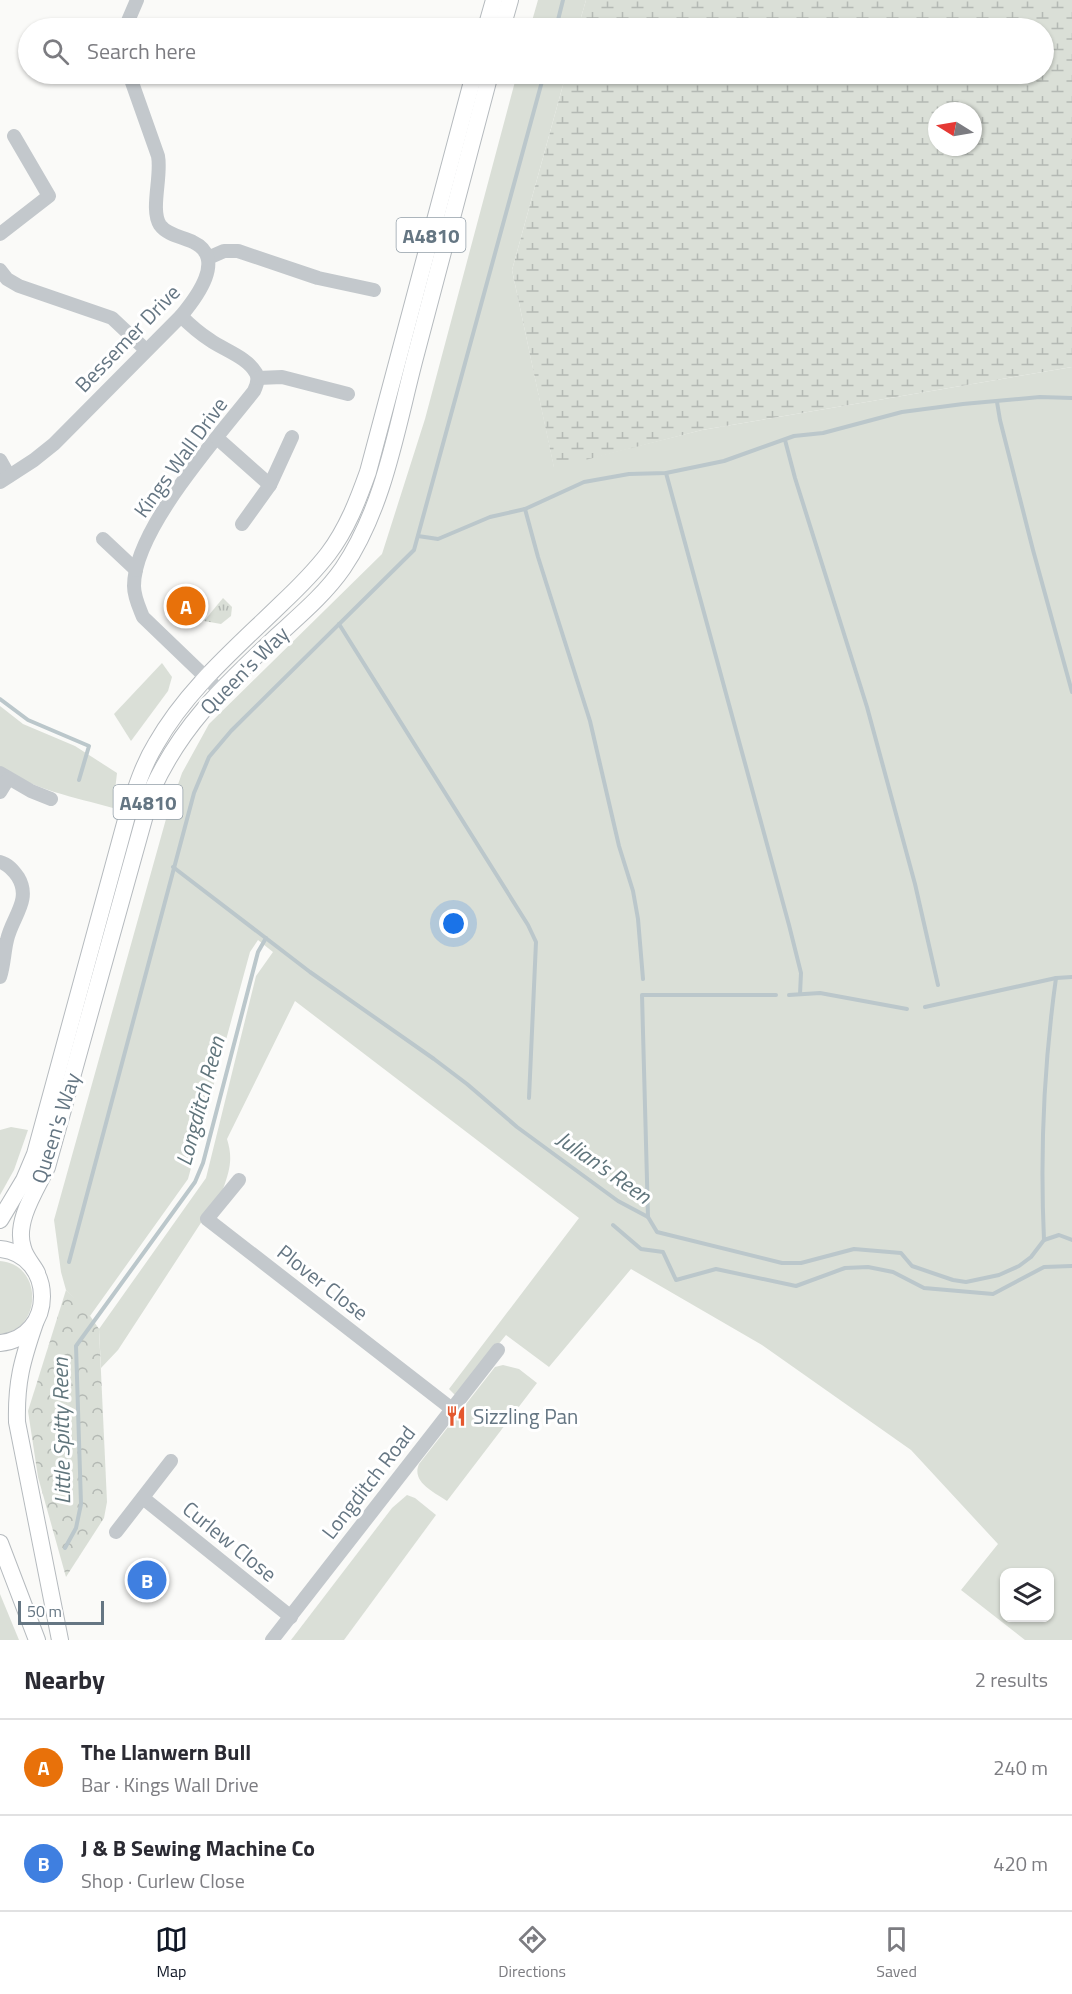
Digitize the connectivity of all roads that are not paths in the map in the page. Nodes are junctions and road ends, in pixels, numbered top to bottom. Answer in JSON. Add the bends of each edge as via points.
{"nodes":[{"id":1,"x":137,"y":0,"type":"edge"},
{"id":2,"x":494,"y":0,"type":"edge"},
{"id":3,"x":510,"y":0,"type":"edge"},
{"id":4,"x":130,"y":18,"type":"edge"},
{"id":5,"x":489,"y":18,"type":"edge"},
{"id":6,"x":505,"y":18,"type":"edge"},
{"id":7,"x":133,"y":84,"type":"edge"},
{"id":8,"x":471,"y":84,"type":"edge"},
{"id":9,"x":487,"y":84,"type":"edge"},
{"id":10,"x":14,"y":136,"type":"dead end"},
{"id":11,"x":0,"y":234,"type":"edge"},
{"id":12,"x":208,"y":258,"type":"junction"},
{"id":13,"x":0,"y":270,"type":"edge"},
{"id":14,"x":374,"y":290,"type":"dead end"},
{"id":15,"x":181,"y":316,"type":"junction"},
{"id":16,"x":146,"y":350,"type":"junction"},
{"id":17,"x":258,"y":378,"type":"junction"},
{"id":18,"x":348,"y":393,"type":"dead end"},
{"id":19,"x":292,"y":437,"type":"dead end"},
{"id":20,"x":217,"y":438,"type":"junction"},
{"id":21,"x":0,"y":459,"type":"edge"},
{"id":22,"x":4,"y":479,"type":"edge"},
{"id":23,"x":270,"y":485,"type":"junction"},
{"id":24,"x":242,"y":525,"type":"dead end"},
{"id":25,"x":103,"y":539,"type":"dead end"},
{"id":26,"x":136,"y":570,"type":"junction"},
{"id":27,"x":206,"y":677,"type":"junction"},
{"id":28,"x":219,"y":690,"type":"junction"},
{"id":29,"x":4,"y":776,"type":"edge"},
{"id":30,"x":0,"y":792,"type":"edge"},
{"id":31,"x":51,"y":799,"type":"dead end"},
{"id":32,"x":0,"y":862,"type":"edge"},
{"id":33,"x":0,"y":977,"type":"edge"},
{"id":34,"x":238,"y":1180,"type":"dead end"},
{"id":35,"x":0,"y":1220,"type":"edge"},
{"id":36,"x":0,"y":1249,"type":"edge"},
{"id":37,"x":37,"y":1273,"type":"junction"},
{"id":38,"x":35,"y":1323,"type":"junction"},
{"id":39,"x":0,"y":1343,"type":"edge"},
{"id":40,"x":498,"y":1350,"type":"dead end"},
{"id":41,"x":452,"y":1408,"type":"junction"},
{"id":42,"x":171,"y":1461,"type":"dead end"},
{"id":43,"x":142,"y":1498,"type":"junction"},
{"id":44,"x":116,"y":1532,"type":"dead end"},
{"id":45,"x":0,"y":1543,"type":"edge"},
{"id":46,"x":291,"y":1617,"type":"junction"},
{"id":47,"x":37,"y":1640,"type":"edge"},
{"id":48,"x":60,"y":1640,"type":"edge"},
{"id":49,"x":272,"y":1640,"type":"edge"}],
"edges":[{"from":1,"to":4,"type":"street"},
{"from":2,"to":5,"type":"main road"},
{"from":3,"to":6,"type":"main road"},
{"from":7,"to":12,"type":"street","via":[[159,156],[158,221],[168,232],[199,245]]},
{"from":8,"to":27,"type":"main road","name":"Queen's Way","number":"A4810","via":[[356,506],[312,574]]},
{"from":9,"to":28,"type":"main road","name":"Queen's Way","number":"A4810","via":[[391,452],[368,522],[343,568],[323,593]]},
{"from":10,"to":11,"type":"street","via":[[49,196]]},
{"from":12,"to":14,"type":"street","via":[[224,251],[238,251],[310,276]]},
{"from":12,"to":15,"type":"street","name":"Bessemer Drive","via":[[199,294]]},
{"from":13,"to":16,"type":"street","via":[[12,283],[112,318]]},
{"from":15,"to":16,"type":"street","name":"Bessemer Drive"},
{"from":15,"to":17,"type":"street","via":[[208,339],[242,359]]},
{"from":16,"to":22,"type":"street","name":"Bessemer Drive","via":[[54,444]]},
{"from":17,"to":18,"type":"street","via":[[282,377]]},
{"from":17,"to":20,"type":"street","name":"Kings Wall Drive","via":[[254,391]]},
{"from":19,"to":23,"type":"street"},
{"from":20,"to":23,"type":"street"},
{"from":20,"to":26,"type":"street","name":"Kings Wall Drive","via":[[158,519]]},
{"from":21,"to":22,"type":"street"},
{"from":23,"to":24,"type":"street"},
{"from":25,"to":26,"type":"street"},
{"from":26,"to":27,"type":"street","name":"Kings Wall Drive","via":[[134,587],[143,616]]},
{"from":27,"to":28,"type":"street","name":"Kings Wall Drive"},
{"from":27,"to":35,"type":"main road","name":"Queen's Way","number":"A4810","via":[[156,742],[142,770],[35,1154]]},
{"from":28,"to":37,"type":"main road","name":"Queen's Way","number":"A4810","via":[[186,730],[152,790],[47,1167],[20,1233],[23,1249]]},
{"from":29,"to":30,"type":"street"},
{"from":29,"to":31,"type":"street"},
{"from":32,"to":33,"type":"street","via":[[20,880],[23,902],[7,940]]},
{"from":34,"to":41,"type":"street","name":"Plover Close","via":[[207,1219]]},
{"from":36,"to":37,"type":"main road","via":[[19,1255]]},
{"from":37,"to":38,"type":"main road","name":"Queen's Way","via":[[43,1299]]},
{"from":38,"to":39,"type":"main road","via":[[16,1339]]},
{"from":38,"to":48,"type":"main road","name":"Queen's Way","via":[[19,1372],[17,1422]]},
{"from":40,"to":41,"type":"street","name":"Longditch Road"},
{"from":41,"to":46,"type":"street","name":"Longditch Road"},
{"from":42,"to":43,"type":"street"},
{"from":43,"to":44,"type":"street"},
{"from":43,"to":46,"type":"street","name":"Curlew Close"},
{"from":45,"to":47,"type":"main road"},
{"from":46,"to":49,"type":"street","name":"Longditch Road"}]}
